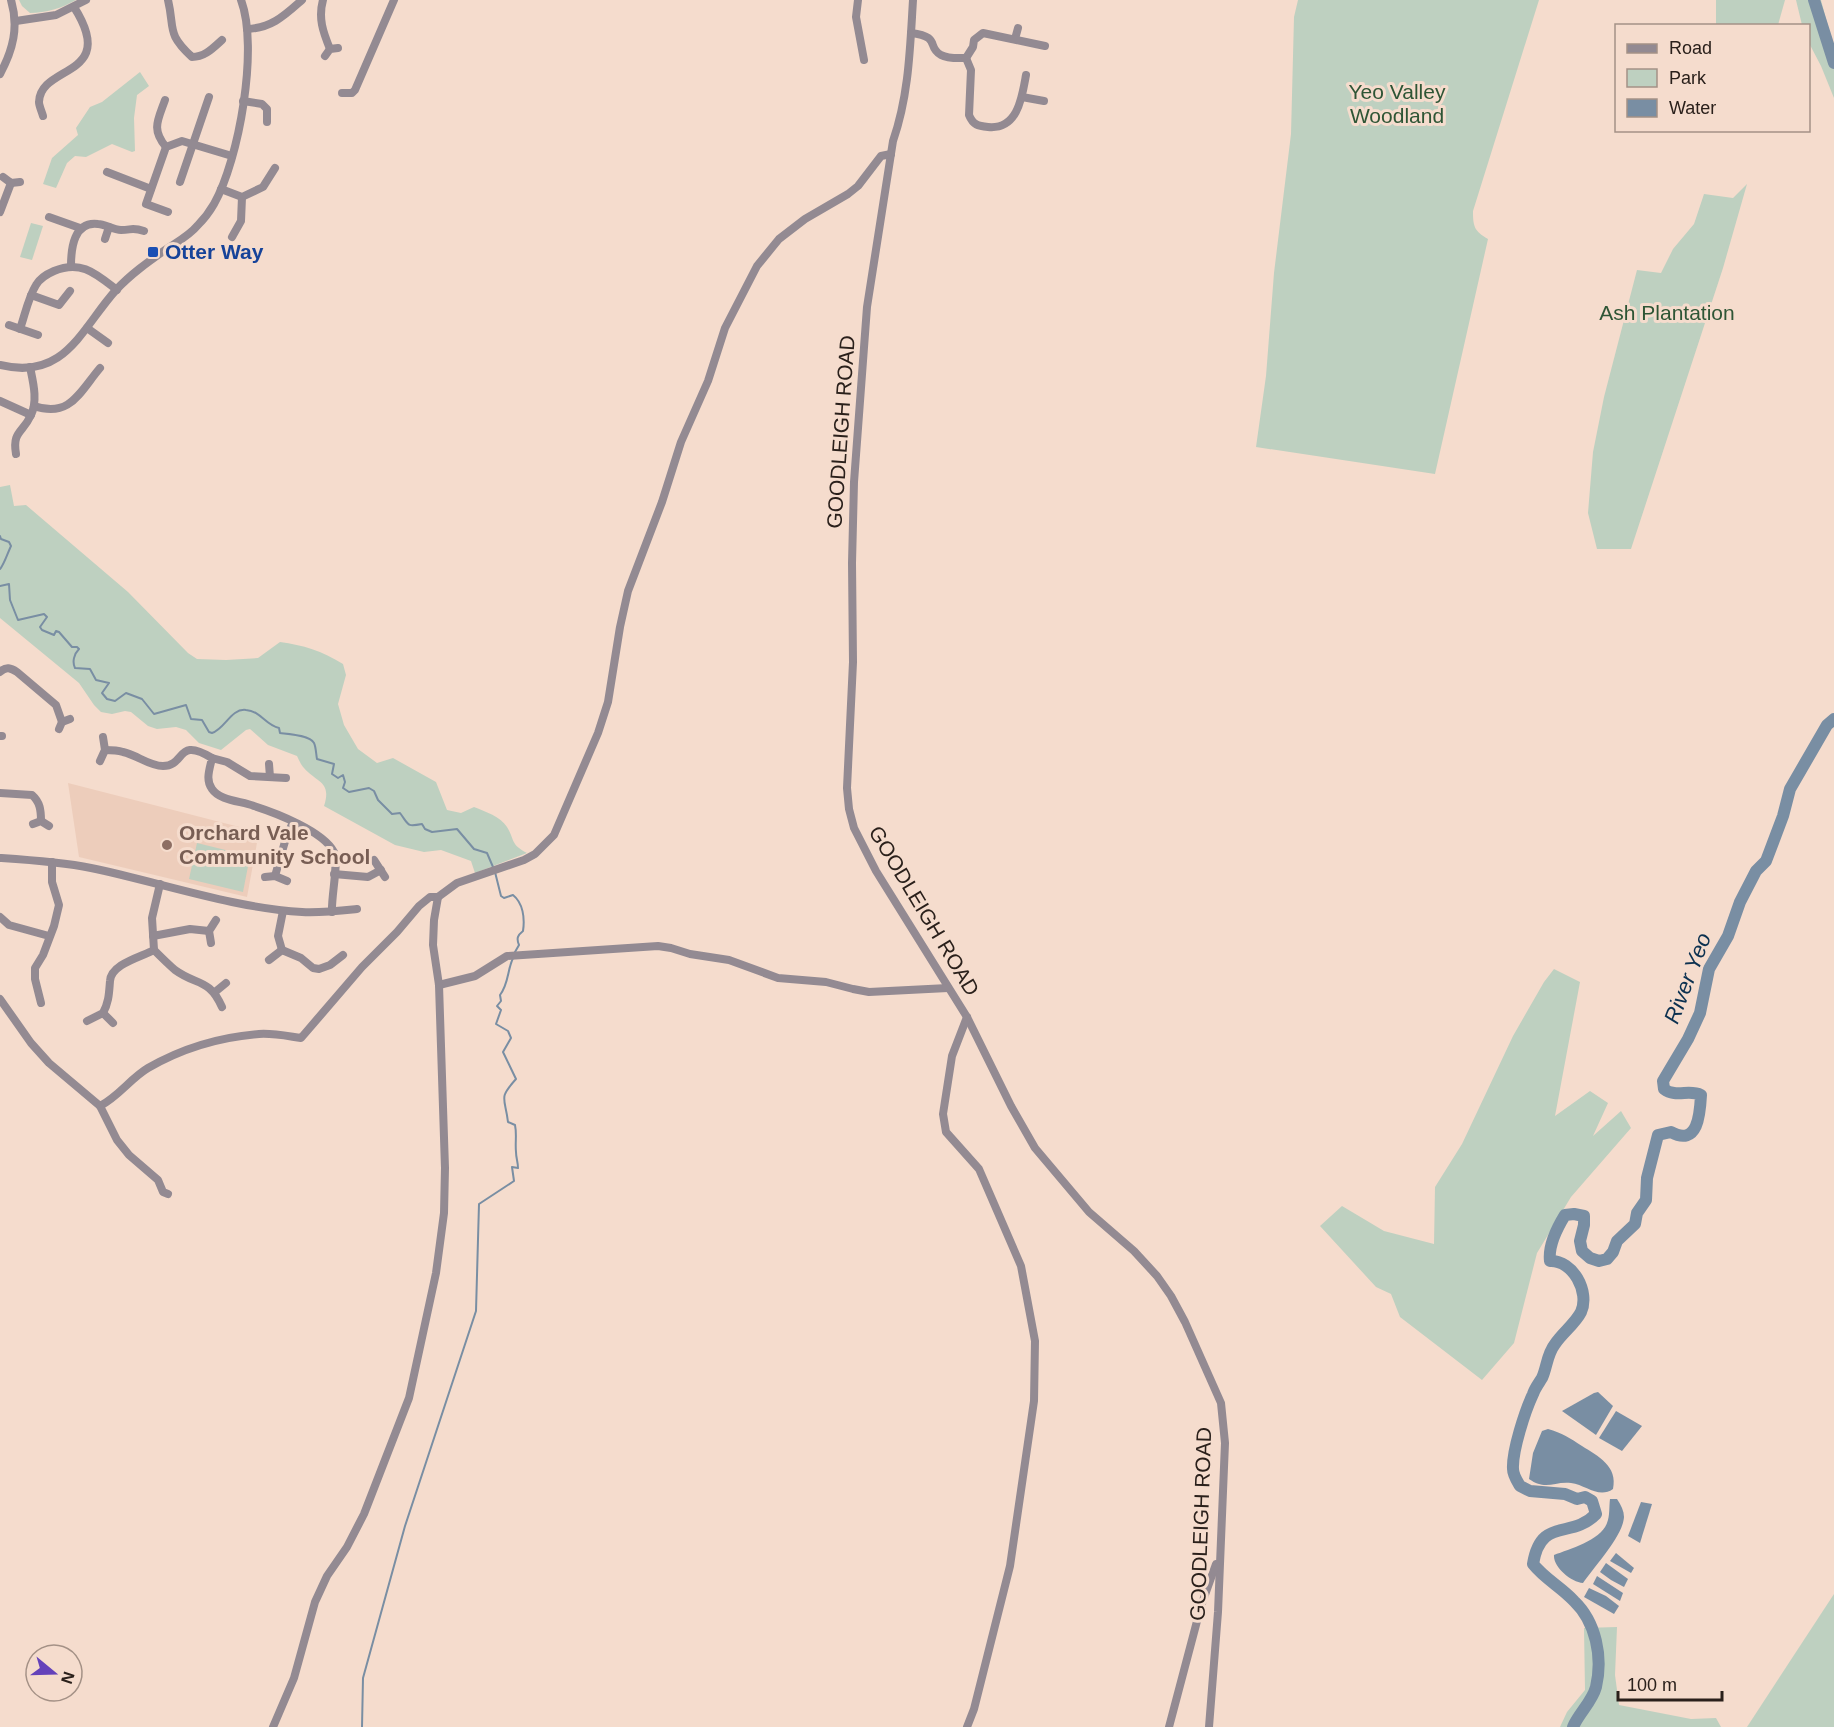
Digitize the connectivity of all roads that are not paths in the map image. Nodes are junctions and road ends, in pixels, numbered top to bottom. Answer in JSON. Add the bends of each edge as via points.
{"nodes":[{"id":1,"x":11,"y":0,"type":"edge"},
{"id":2,"x":86,"y":0,"type":"edge"},
{"id":3,"x":168,"y":0,"type":"edge"},
{"id":4,"x":241,"y":0,"type":"edge"},
{"id":5,"x":302,"y":0,"type":"edge"},
{"id":6,"x":323,"y":0,"type":"edge"},
{"id":7,"x":394,"y":0,"type":"edge"},
{"id":8,"x":858,"y":0,"type":"edge"},
{"id":9,"x":913,"y":0,"type":"edge"},
{"id":10,"x":74,"y":7,"type":"junction"},
{"id":11,"x":16,"y":21,"type":"junction"},
{"id":12,"x":1018,"y":28,"type":"dead end"},
{"id":13,"x":248,"y":29,"type":"junction"},
{"id":14,"x":911,"y":33,"type":"junction"},
{"id":15,"x":1016,"y":39,"type":"junction"},
{"id":16,"x":222,"y":40,"type":"dead end"},
{"id":17,"x":1046,"y":46,"type":"dead end"},
{"id":18,"x":325,"y":56,"type":"dead end"},
{"id":19,"x":966,"y":58,"type":"junction"},
{"id":20,"x":864,"y":60,"type":"dead end"},
{"id":21,"x":0,"y":74,"type":"edge"},
{"id":22,"x":1026,"y":75,"type":"dead end"},
{"id":23,"x":342,"y":93,"type":"dead end"},
{"id":24,"x":1022,"y":97,"type":"junction"},
{"id":25,"x":209,"y":98,"type":"dead end"},
{"id":26,"x":165,"y":100,"type":"dead end"},
{"id":27,"x":243,"y":101,"type":"junction"},
{"id":28,"x":1044,"y":101,"type":"dead end"},
{"id":29,"x":43,"y":116,"type":"dead end"},
{"id":30,"x":267,"y":122,"type":"dead end"},
{"id":31,"x":194,"y":143,"type":"junction"},
{"id":32,"x":166,"y":147,"type":"junction"},
{"id":33,"x":891,"y":154,"type":"junction"},
{"id":34,"x":232,"y":156,"type":"junction"},
{"id":35,"x":275,"y":168,"type":"dead end"},
{"id":36,"x":107,"y":172,"type":"dead end"},
{"id":37,"x":20,"y":182,"type":"dead end"},
{"id":38,"x":180,"y":182,"type":"dead end"},
{"id":39,"x":152,"y":189,"type":"junction"},
{"id":40,"x":221,"y":189,"type":"junction"},
{"id":41,"x":242,"y":197,"type":"junction"},
{"id":42,"x":0,"y":212,"type":"edge"},
{"id":43,"x":168,"y":212,"type":"dead end"},
{"id":44,"x":49,"y":217,"type":"dead end"},
{"id":45,"x":109,"y":226,"type":"junction"},
{"id":46,"x":80,"y":228,"type":"junction"},
{"id":47,"x":144,"y":231,"type":"dead end"},
{"id":48,"x":232,"y":237,"type":"dead end"},
{"id":49,"x":105,"y":239,"type":"dead end"},
{"id":50,"x":71,"y":266,"type":"junction"},
{"id":51,"x":117,"y":290,"type":"junction"},
{"id":52,"x":70,"y":291,"type":"dead end"},
{"id":53,"x":31,"y":296,"type":"junction"},
{"id":54,"x":9,"y":325,"type":"dead end"},
{"id":55,"x":87,"y":328,"type":"junction"},
{"id":56,"x":20,"y":329,"type":"junction"},
{"id":57,"x":38,"y":335,"type":"dead end"},
{"id":58,"x":108,"y":343,"type":"dead end"},
{"id":59,"x":0,"y":365,"type":"edge"},
{"id":60,"x":30,"y":367,"type":"junction"},
{"id":61,"x":100,"y":368,"type":"dead end"},
{"id":62,"x":0,"y":401,"type":"edge"},
{"id":63,"x":32,"y":411,"type":"junction"},
{"id":64,"x":16,"y":454,"type":"dead end"},
{"id":65,"x":0,"y":672,"type":"edge"},
{"id":66,"x":64,"y":723,"type":"dead end"},
{"id":67,"x":103,"y":737,"type":"dead end"},
{"id":68,"x":105,"y":750,"type":"junction"},
{"id":69,"x":212,"y":758,"type":"junction"},
{"id":70,"x":100,"y":761,"type":"dead end"},
{"id":71,"x":269,"y":764,"type":"dead end"},
{"id":72,"x":270,"y":777,"type":"junction"},
{"id":73,"x":286,"y":777,"type":"dead end"},
{"id":74,"x":0,"y":793,"type":"edge"},
{"id":75,"x":293,"y":822,"type":"junction"},
{"id":76,"x":41,"y":824,"type":"dead end"},
{"id":77,"x":0,"y":858,"type":"edge"},
{"id":78,"x":374,"y":860,"type":"dead end"},
{"id":79,"x":52,"y":862,"type":"junction"},
{"id":80,"x":334,"y":874,"type":"junction"},
{"id":81,"x":275,"y":876,"type":"junction"},
{"id":82,"x":265,"y":877,"type":"dead end"},
{"id":83,"x":286,"y":881,"type":"dead end"},
{"id":84,"x":160,"y":884,"type":"junction"},
{"id":85,"x":438,"y":897,"type":"junction"},
{"id":86,"x":357,"y":909,"type":"dead end"},
{"id":87,"x":283,"y":911,"type":"junction"},
{"id":88,"x":332,"y":912,"type":"junction"},
{"id":89,"x":0,"y":917,"type":"edge"},
{"id":90,"x":216,"y":920,"type":"dead end"},
{"id":91,"x":209,"y":931,"type":"junction"},
{"id":92,"x":49,"y":936,"type":"junction"},
{"id":93,"x":153,"y":936,"type":"junction"},
{"id":94,"x":211,"y":943,"type":"dead end"},
{"id":95,"x":154,"y":950,"type":"junction"},
{"id":96,"x":282,"y":950,"type":"junction"},
{"id":97,"x":343,"y":955,"type":"dead end"},
{"id":98,"x":269,"y":960,"type":"dead end"},
{"id":99,"x":226,"y":983,"type":"dead end"},
{"id":100,"x":439,"y":985,"type":"junction"},
{"id":101,"x":948,"y":988,"type":"junction"},
{"id":102,"x":38,"y":990,"type":"junction"},
{"id":103,"x":27,"y":992,"type":"dead end"},
{"id":104,"x":216,"y":992,"type":"junction"},
{"id":105,"x":0,"y":999,"type":"edge"},
{"id":106,"x":41,"y":1003,"type":"dead end"},
{"id":107,"x":222,"y":1007,"type":"dead end"},
{"id":108,"x":103,"y":1013,"type":"junction"},
{"id":109,"x":967,"y":1017,"type":"junction"},
{"id":110,"x":87,"y":1021,"type":"dead end"},
{"id":111,"x":113,"y":1023,"type":"dead end"},
{"id":112,"x":100,"y":1106,"type":"junction"},
{"id":113,"x":168,"y":1194,"type":"dead end"},
{"id":114,"x":1219,"y":1557,"type":"junction"},
{"id":115,"x":273,"y":1727,"type":"edge"},
{"id":116,"x":967,"y":1727,"type":"edge"},
{"id":117,"x":1169,"y":1727,"type":"edge"},
{"id":118,"x":1209,"y":1727,"type":"edge"}],
"edges":[{"from":1,"to":11,"type":"street"},
{"from":2,"to":10,"type":"street"},
{"from":3,"to":16,"type":"street","via":[[175,38],[192,57],[208,52]]},
{"from":4,"to":13,"type":"street"},
{"from":5,"to":13,"type":"street","via":[[274,24]]},
{"from":6,"to":18,"type":"street","via":[[321,26],[334,48]]},
{"from":7,"to":23,"type":"street","via":[[355,90]]},
{"from":8,"to":20,"type":"street","via":[[856,17]]},
{"from":9,"to":14,"type":"street","name":"GOODLEIGH ROAD"},
{"from":10,"to":11,"type":"street","via":[[56,15]]},
{"from":10,"to":29,"type":"street","via":[[87,32],[87,49],[80,62],[43,91],[39,102]]},
{"from":11,"to":21,"type":"street","via":[[12,49]]},
{"from":12,"to":15,"type":"street"},
{"from":13,"to":27,"type":"street"},
{"from":14,"to":19,"type":"street","via":[[927,36],[943,57]]},
{"from":14,"to":33,"type":"street","name":"GOODLEIGH ROAD","via":[[907,90]]},
{"from":15,"to":17,"type":"street"},
{"from":15,"to":19,"type":"street","via":[[982,33]]},
{"from":19,"to":24,"type":"street","via":[[971,69],[969,115],[975,124],[1002,125],[1018,110]]},
{"from":22,"to":24,"type":"street"},
{"from":24,"to":28,"type":"street"},
{"from":25,"to":31,"type":"street"},
{"from":26,"to":32,"type":"street","via":[[156,128]]},
{"from":27,"to":30,"type":"street","via":[[262,104],[267,109]]},
{"from":27,"to":34,"type":"street"},
{"from":31,"to":32,"type":"street","via":[[182,141]]},
{"from":31,"to":34,"type":"street"},
{"from":31,"to":38,"type":"street"},
{"from":32,"to":39,"type":"street"},
{"from":33,"to":85,"type":"street","via":[[881,156],[848,194],[779,239],[757,266],[725,328],[628,591],[608,702],[598,732],[554,835],[524,860],[457,883]]},
{"from":33,"to":101,"type":"street","name":"GOODLEIGH ROAD","via":[[867,307],[854,471],[853,662],[847,788],[858,837]]},
{"from":34,"to":40,"type":"street"},
{"from":35,"to":41,"type":"street","via":[[262,187]]},
{"from":36,"to":39,"type":"street"},
{"from":37,"to":42,"type":"street","via":[[7,180]]},
{"from":39,"to":43,"type":"street","via":[[146,204]]},
{"from":40,"to":41,"type":"street"},
{"from":40,"to":51,"type":"street","via":[[211,209],[189,234],[138,269]]},
{"from":41,"to":48,"type":"street","via":[[241,221]]},
{"from":44,"to":46,"type":"street"},
{"from":45,"to":46,"type":"street","via":[[94,223]]},
{"from":45,"to":47,"type":"street"},
{"from":45,"to":49,"type":"street"},
{"from":46,"to":50,"type":"street"},
{"from":50,"to":51,"type":"street","via":[[92,272]]},
{"from":50,"to":53,"type":"street","via":[[45,276]]},
{"from":51,"to":55,"type":"street"},
{"from":52,"to":53,"type":"street","via":[[59,305]]},
{"from":53,"to":56,"type":"street"},
{"from":54,"to":56,"type":"street"},
{"from":55,"to":58,"type":"street"},
{"from":55,"to":60,"type":"street","via":[[70,350]]},
{"from":56,"to":57,"type":"street"},
{"from":59,"to":60,"type":"street"},
{"from":60,"to":63,"type":"street"},
{"from":61,"to":63,"type":"street","via":[[67,406]]},
{"from":62,"to":63,"type":"street"},
{"from":63,"to":64,"type":"street","via":[[15,439]]},
{"from":65,"to":66,"type":"street","via":[[11,668],[17,672],[56,705]]},
{"from":67,"to":68,"type":"street"},
{"from":68,"to":69,"type":"street","via":[[124,752],[161,766],[172,764],[191,749]]},
{"from":68,"to":70,"type":"street"},
{"from":69,"to":72,"type":"street","via":[[250,776]]},
{"from":69,"to":75,"type":"street","via":[[209,785],[218,796],[254,805]]},
{"from":71,"to":72,"type":"street"},
{"from":72,"to":73,"type":"street"},
{"from":74,"to":76,"type":"street","via":[[32,795],[41,810]]},
{"from":75,"to":80,"type":"street","via":[[333,850]]},
{"from":75,"to":81,"type":"street"},
{"from":77,"to":79,"type":"street"},
{"from":78,"to":80,"type":"street","via":[[383,874]]},
{"from":79,"to":84,"type":"street"},
{"from":79,"to":92,"type":"street","via":[[52,882],[59,905]]},
{"from":80,"to":88,"type":"street"},
{"from":81,"to":82,"type":"street"},
{"from":81,"to":83,"type":"street"},
{"from":84,"to":87,"type":"street"},
{"from":84,"to":93,"type":"street","via":[[152,918]]},
{"from":85,"to":100,"type":"street","via":[[434,945]]},
{"from":85,"to":112,"type":"street","via":[[430,897],[419,906],[301,1038],[259,1034],[187,1050],[147,1068]]},
{"from":86,"to":88,"type":"street"},
{"from":87,"to":88,"type":"street"},
{"from":87,"to":96,"type":"street","via":[[278,936]]},
{"from":89,"to":92,"type":"street","via":[[9,925]]},
{"from":90,"to":91,"type":"street"},
{"from":91,"to":93,"type":"street","via":[[190,929]]},
{"from":91,"to":94,"type":"street"},
{"from":92,"to":102,"type":"street","via":[[35,968]]},
{"from":93,"to":95,"type":"street"},
{"from":95,"to":104,"type":"street","via":[[175,970]]},
{"from":95,"to":108,"type":"street","via":[[116,968]]},
{"from":96,"to":97,"type":"street","via":[[320,969]]},
{"from":96,"to":98,"type":"street"},
{"from":99,"to":104,"type":"street"},
{"from":100,"to":101,"type":"street","via":[[475,976],[507,956],[658,946],[729,960],[778,978],[826,981],[869,992]]},
{"from":100,"to":115,"type":"street","via":[[444,1213],[438,1264],[409,1398],[364,1515],[315,1602],[294,1678]]},
{"from":101,"to":109,"type":"street","name":"GOODLEIGH ROAD"},
{"from":102,"to":103,"type":"street"},
{"from":102,"to":106,"type":"street"},
{"from":104,"to":107,"type":"street"},
{"from":105,"to":112,"type":"street","via":[[49,1063]]},
{"from":108,"to":110,"type":"street"},
{"from":108,"to":111,"type":"street"},
{"from":109,"to":114,"type":"street","name":"GOODLEIGH ROAD","via":[[1035,1148],[1089,1212],[1156,1276],[1171,1296],[1209,1372],[1221,1403],[1224,1443]]},
{"from":109,"to":116,"type":"street","via":[[952,1056],[943,1114],[946,1132],[979,1169],[1021,1266],[1035,1341],[1034,1401],[1010,1566]]},
{"from":112,"to":113,"type":"street","via":[[123,1148]]},
{"from":114,"to":117,"type":"street","via":[[1201,1606]]},
{"from":114,"to":118,"type":"street","name":"GOODLEIGH ROAD"}]}
